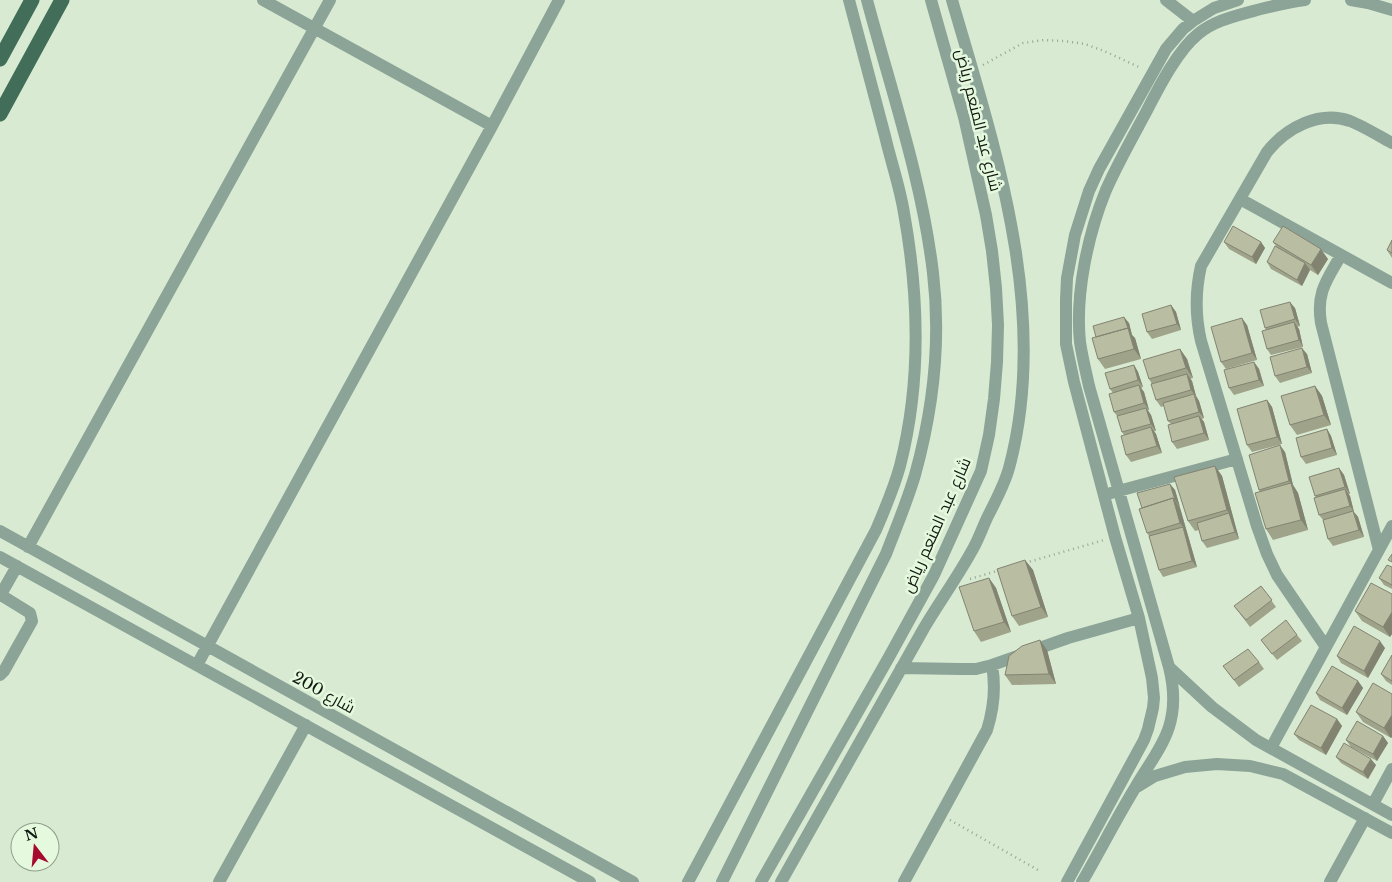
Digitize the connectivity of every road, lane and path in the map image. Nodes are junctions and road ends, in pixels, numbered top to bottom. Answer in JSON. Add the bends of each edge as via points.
{"nodes":[{"id":1,"x":32,"y":0,"type":"edge"},
{"id":2,"x":62,"y":0,"type":"edge"},
{"id":3,"x":264,"y":0,"type":"edge"},
{"id":4,"x":330,"y":0,"type":"edge"},
{"id":5,"x":559,"y":0,"type":"edge"},
{"id":6,"x":850,"y":0,"type":"edge"},
{"id":7,"x":867,"y":0,"type":"edge"},
{"id":8,"x":930,"y":0,"type":"edge"},
{"id":9,"x":952,"y":0,"type":"edge"},
{"id":10,"x":1166,"y":0,"type":"edge"},
{"id":11,"x":1238,"y":0,"type":"edge"},
{"id":12,"x":1305,"y":0,"type":"edge"},
{"id":13,"x":1352,"y":0,"type":"edge"},
{"id":14,"x":1392,"y":10,"type":"edge"},
{"id":15,"x":1193,"y":21,"type":"junction"},
{"id":16,"x":315,"y":28,"type":"junction"},
{"id":17,"x":0,"y":59,"type":"edge"},
{"id":18,"x":972,"y":70,"type":"junction"},
{"id":19,"x":1153,"y":73,"type":"junction"},
{"id":20,"x":0,"y":114,"type":"edge"},
{"id":21,"x":492,"y":126,"type":"junction"},
{"id":22,"x":1392,"y":143,"type":"edge"},
{"id":23,"x":1240,"y":199,"type":"junction"},
{"id":24,"x":1341,"y":255,"type":"junction"},
{"id":25,"x":1392,"y":283,"type":"edge"},
{"id":26,"x":1237,"y":459,"type":"junction"},
{"id":27,"x":1118,"y":491,"type":"junction"},
{"id":28,"x":1104,"y":495,"type":"junction"},
{"id":29,"x":1392,"y":526,"type":"edge"},
{"id":30,"x":0,"y":531,"type":"edge"},
{"id":31,"x":1115,"y":537,"type":"junction"},
{"id":32,"x":28,"y":547,"type":"junction"},
{"id":33,"x":1379,"y":550,"type":"junction"},
{"id":34,"x":0,"y":557,"type":"edge"},
{"id":35,"x":1024,"y":563,"type":"edge"},
{"id":36,"x":17,"y":566,"type":"junction"},
{"id":37,"x":1006,"y":569,"type":"edge"},
{"id":38,"x":951,"y":584,"type":"junction"},
{"id":39,"x":0,"y":596,"type":"edge"},
{"id":40,"x":1139,"y":618,"type":"junction"},
{"id":41,"x":207,"y":646,"type":"junction"},
{"id":42,"x":1326,"y":647,"type":"junction"},
{"id":43,"x":197,"y":665,"type":"junction"},
{"id":44,"x":992,"y":665,"type":"junction"},
{"id":45,"x":1169,"y":667,"type":"junction"},
{"id":46,"x":901,"y":668,"type":"junction"},
{"id":47,"x":0,"y":674,"type":"edge"},
{"id":48,"x":306,"y":725,"type":"junction"},
{"id":49,"x":1271,"y":748,"type":"junction"},
{"id":50,"x":1392,"y":769,"type":"edge"},
{"id":51,"x":1121,"y":782,"type":"junction"},
{"id":52,"x":1134,"y":789,"type":"junction"},
{"id":53,"x":1373,"y":804,"type":"junction"},
{"id":54,"x":942,"y":815,"type":"junction"},
{"id":55,"x":1392,"y":815,"type":"edge"},
{"id":56,"x":1365,"y":818,"type":"junction"},
{"id":57,"x":1392,"y":833,"type":"edge"},
{"id":58,"x":1038,"y":870,"type":"dead end"},
{"id":59,"x":219,"y":882,"type":"edge"},
{"id":60,"x":590,"y":882,"type":"edge"},
{"id":61,"x":633,"y":882,"type":"edge"},
{"id":62,"x":688,"y":882,"type":"edge"},
{"id":63,"x":722,"y":882,"type":"edge"},
{"id":64,"x":761,"y":882,"type":"edge"},
{"id":65,"x":781,"y":882,"type":"edge"},
{"id":66,"x":904,"y":882,"type":"edge"},
{"id":67,"x":1067,"y":882,"type":"edge"},
{"id":68,"x":1082,"y":882,"type":"edge"},
{"id":69,"x":1330,"y":882,"type":"edge"}],
"edges":[{"from":1,"to":17,"type":"main road"},
{"from":2,"to":20,"type":"main road"},
{"from":3,"to":16,"type":"street"},
{"from":4,"to":16,"type":"street"},
{"from":5,"to":21,"type":"street"},
{"from":6,"to":62,"type":"street","via":[[897,179],[910,252],[915,341],[912,398],[904,447],[893,489],[876,530]]},
{"from":7,"to":63,"type":"street","via":[[906,140],[927,234],[936,315],[930,405],[914,477],[886,554]]},
{"from":8,"to":64,"type":"street","name":"شارع عبد المنعم رياض","via":[[964,116],[992,251],[998,325],[989,435],[981,471],[934,575]]},
{"from":9,"to":18,"type":"street"},
{"from":10,"to":15,"type":"street"},
{"from":11,"to":15,"type":"street","via":[[1214,8]]},
{"from":12,"to":27,"type":"street","via":[[1222,20],[1188,44],[1152,101],[1098,211],[1083,275],[1080,342]]},
{"from":13,"to":14,"type":"street"},
{"from":15,"to":19,"type":"street","via":[[1166,49]]},
{"from":16,"to":21,"type":"street"},
{"from":16,"to":32,"type":"street"},
{"from":18,"to":19,"type":"path","via":[[1023,43],[1044,40],[1085,44]]},
{"from":18,"to":38,"type":"street","via":[[997,158],[1013,233],[1022,297],[1024,357],[1019,417],[1008,470],[975,545]]},
{"from":19,"to":28,"type":"street","via":[[1089,191],[1075,235],[1067,278],[1066,344]]},
{"from":21,"to":41,"type":"street"},
{"from":22,"to":23,"type":"street","via":[[1350,121],[1328,119],[1307,122],[1288,131],[1266,152]]},
{"from":23,"to":24,"type":"street"},
{"from":23,"to":26,"type":"street","via":[[1201,266],[1196,295],[1201,341]]},
{"from":24,"to":25,"type":"street"},
{"from":24,"to":33,"type":"street","via":[[1324,285],[1319,313]]},
{"from":26,"to":27,"type":"street"},
{"from":26,"to":42,"type":"street","via":[[1267,554]]},
{"from":27,"to":28,"type":"street"},
{"from":27,"to":45,"type":"street"},
{"from":28,"to":31,"type":"street"},
{"from":29,"to":33,"type":"street"},
{"from":30,"to":32,"type":"street","name":"شارع 200"},
{"from":31,"to":35,"type":"path"},
{"from":31,"to":40,"type":"street"},
{"from":32,"to":41,"type":"street","name":"شارع 200"},
{"from":33,"to":42,"type":"street"},
{"from":34,"to":36,"type":"street"},
{"from":36,"to":39,"type":"street"},
{"from":36,"to":43,"type":"street"},
{"from":37,"to":38,"type":"path"},
{"from":38,"to":46,"type":"street"},
{"from":39,"to":47,"type":"street","via":[[30,612],[32,621]]},
{"from":40,"to":44,"type":"street"},
{"from":40,"to":51,"type":"street","via":[[1152,678],[1153,708],[1144,740]]},
{"from":41,"to":43,"type":"street"},
{"from":41,"to":61,"type":"street","name":"شارع 200"},
{"from":42,"to":49,"type":"street"},
{"from":43,"to":48,"type":"street"},
{"from":44,"to":46,"type":"street","via":[[960,669]]},
{"from":44,"to":54,"type":"street","via":[[994,698],[987,730]]},
{"from":45,"to":49,"type":"street","via":[[1233,724]]},
{"from":45,"to":52,"type":"street","via":[[1173,697],[1169,726]]},
{"from":46,"to":65,"type":"street"},
{"from":48,"to":59,"type":"street"},
{"from":48,"to":60,"type":"street"},
{"from":49,"to":53,"type":"street"},
{"from":50,"to":53,"type":"street"},
{"from":51,"to":52,"type":"street"},
{"from":51,"to":67,"type":"street"},
{"from":52,"to":56,"type":"street","via":[[1155,776],[1185,768],[1217,764],[1250,766],[1283,774]]},
{"from":52,"to":68,"type":"street"},
{"from":53,"to":55,"type":"street"},
{"from":54,"to":58,"type":"path"},
{"from":54,"to":66,"type":"street"},
{"from":56,"to":57,"type":"street"},
{"from":56,"to":69,"type":"street"}]}
